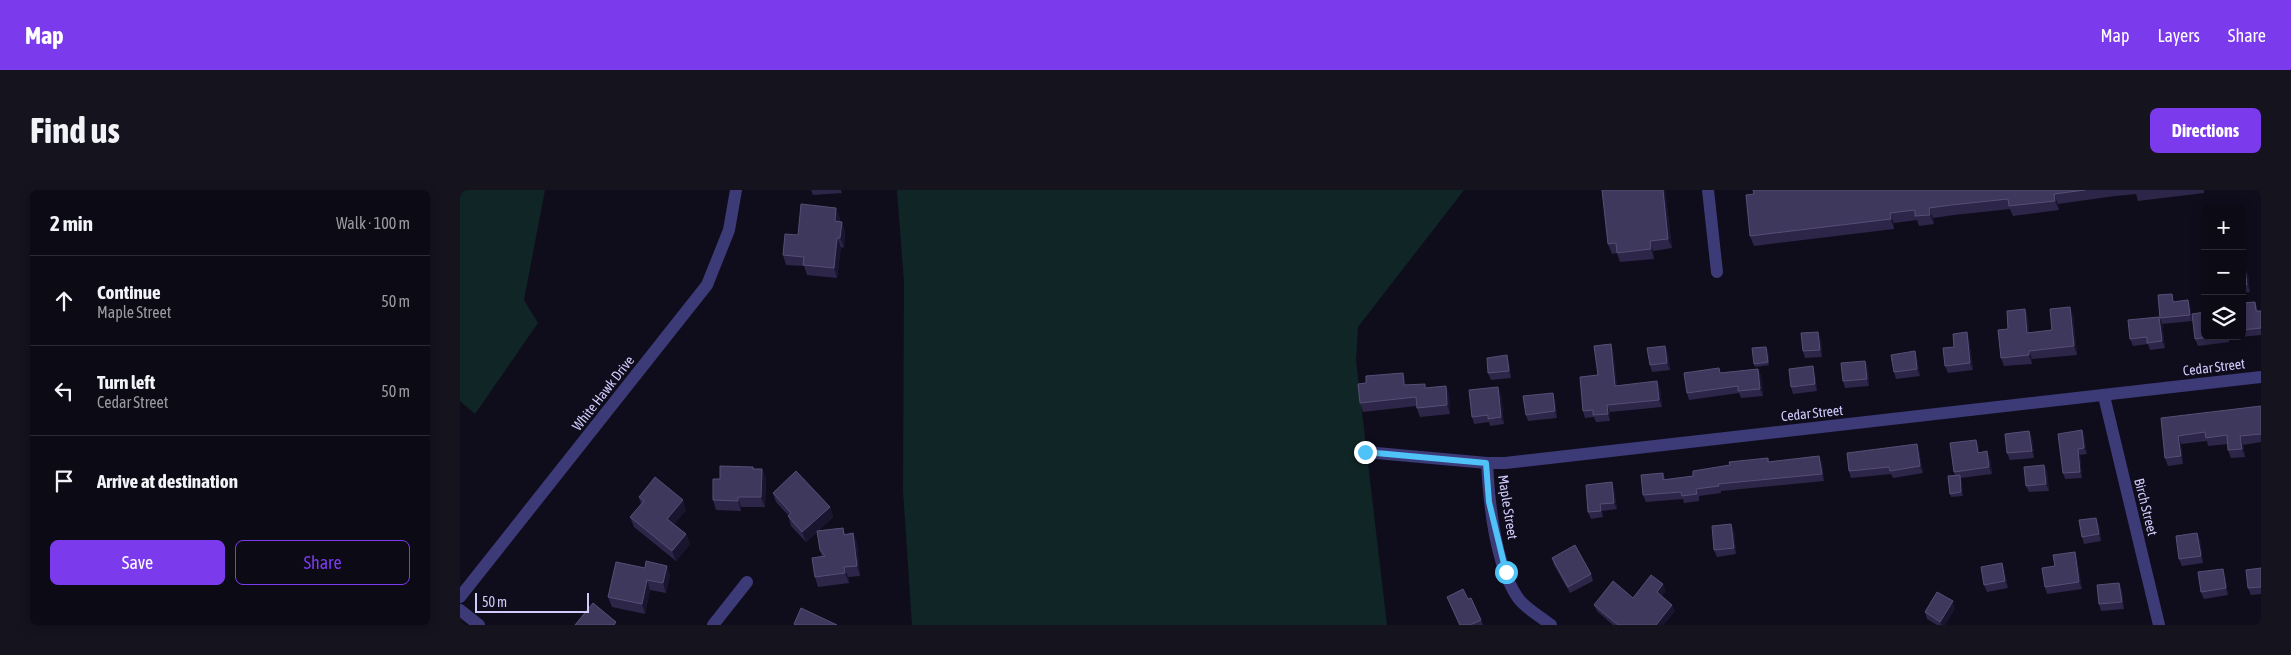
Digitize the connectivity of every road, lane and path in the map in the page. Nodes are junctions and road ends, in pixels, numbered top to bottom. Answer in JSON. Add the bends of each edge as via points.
{"nodes":[{"id":1,"x":736,"y":190,"type":"edge"},
{"id":2,"x":1708,"y":190,"type":"edge"},
{"id":3,"x":1716,"y":272,"type":"dead end"},
{"id":4,"x":2261,"y":377,"type":"edge"},
{"id":5,"x":2104,"y":396,"type":"junction"},
{"id":6,"x":1365,"y":452,"type":"dead end"},
{"id":7,"x":1486,"y":463,"type":"junction"},
{"id":8,"x":747,"y":582,"type":"dead end"},
{"id":9,"x":460,"y":597,"type":"edge"},
{"id":10,"x":460,"y":610,"type":"edge"},
{"id":11,"x":479,"y":625,"type":"edge"},
{"id":12,"x":713,"y":625,"type":"edge"},
{"id":13,"x":1551,"y":625,"type":"edge"},
{"id":14,"x":2159,"y":625,"type":"edge"}],
"edges":[{"from":1,"to":9,"type":"street","name":"White Hawk Drive","via":[[729,230],[707,285]]},
{"from":2,"to":3,"type":"street"},
{"from":4,"to":5,"type":"street","name":"Cedar Street"},
{"from":5,"to":7,"type":"street","name":"Cedar Street"},
{"from":5,"to":14,"type":"street","name":"Birch Street"},
{"from":6,"to":7,"type":"street","name":"Cedar Street"},
{"from":7,"to":13,"type":"street","name":"Maple Street","via":[[1489,502],[1506,572],[1518,599]]},
{"from":8,"to":12,"type":"street"},
{"from":10,"to":11,"type":"street"}]}
